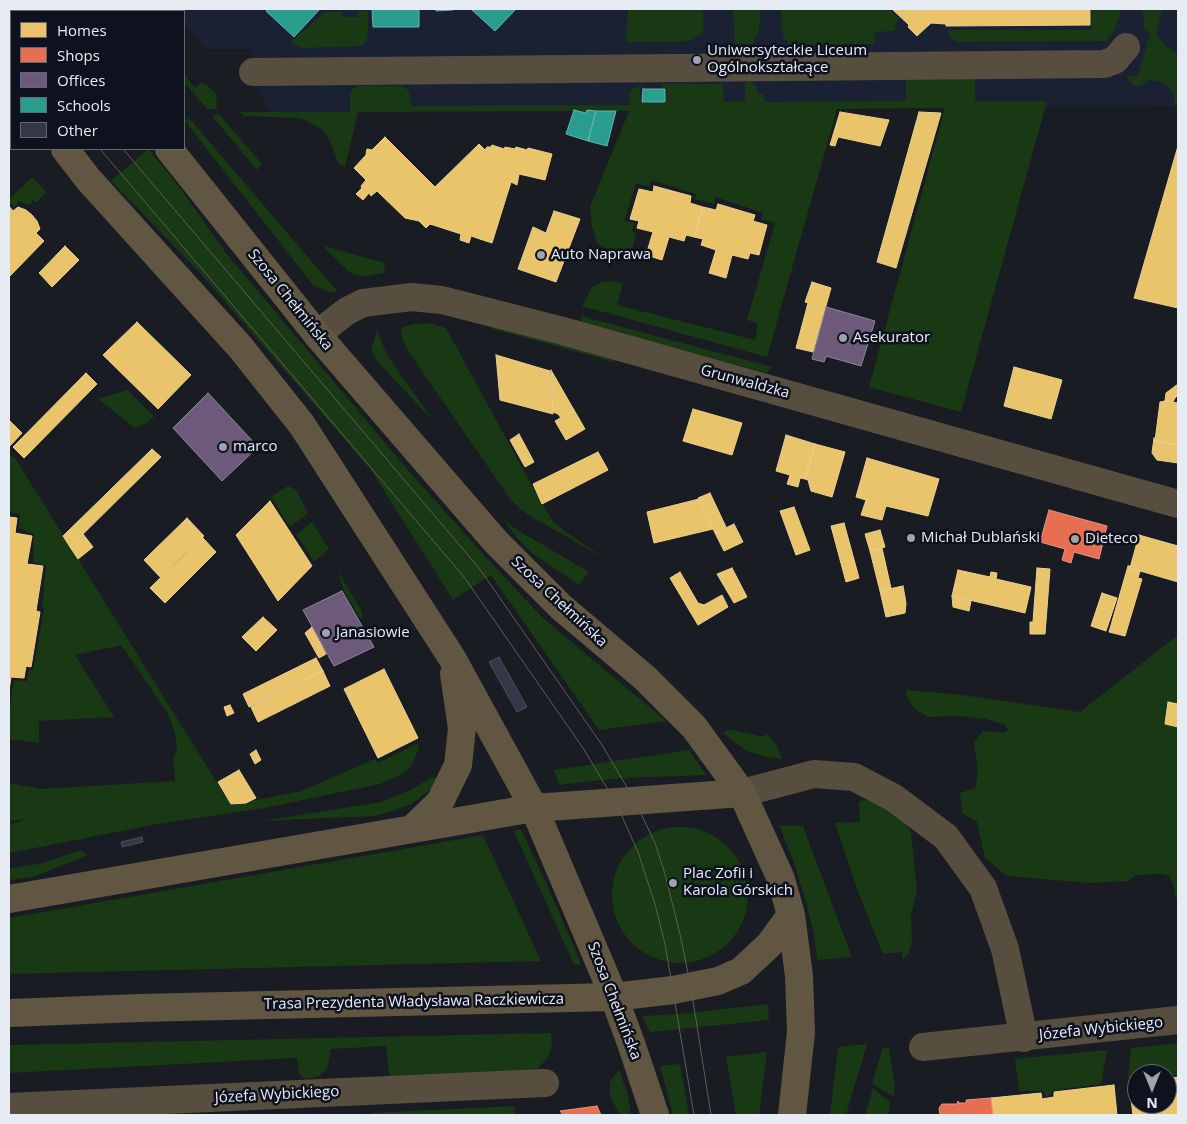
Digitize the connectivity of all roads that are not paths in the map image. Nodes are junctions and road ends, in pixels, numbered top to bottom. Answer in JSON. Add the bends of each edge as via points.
{"nodes":[{"id":1,"x":1126,"y":47,"type":"dead end"},
{"id":2,"x":253,"y":72,"type":"dead end"},
{"id":3,"x":66,"y":150,"type":"edge"},
{"id":4,"x":170,"y":150,"type":"edge"},
{"id":5,"x":319,"y":337,"type":"junction"},
{"id":6,"x":1178,"y":504,"type":"edge"},
{"id":7,"x":452,"y":658,"type":"junction"},
{"id":8,"x":742,"y":793,"type":"junction"},
{"id":9,"x":534,"y":808,"type":"junction"},
{"id":10,"x":412,"y":828,"type":"junction"},
{"id":11,"x":9,"y":899,"type":"edge"},
{"id":12,"x":791,"y":915,"type":"junction"},
{"id":13,"x":614,"y":997,"type":"junction"},
{"id":14,"x":9,"y":1013,"type":"edge"},
{"id":15,"x":1178,"y":1020,"type":"edge"},
{"id":16,"x":1024,"y":1038,"type":"junction"},
{"id":17,"x":923,"y":1047,"type":"dead end"},
{"id":18,"x":546,"y":1083,"type":"dead end"},
{"id":19,"x":9,"y":1107,"type":"edge"},
{"id":20,"x":655,"y":1115,"type":"edge"},
{"id":21,"x":792,"y":1115,"type":"edge"}],
"edges":[{"from":1,"to":2,"type":"street","via":[[1115,60],[1104,64]]},
{"from":3,"to":7,"type":"main road","name":"Szosa Chełmińska","via":[[88,179],[241,348],[302,425]]},
{"from":4,"to":5,"type":"main road","name":"Szosa Chełmińska"},
{"from":5,"to":6,"type":"street","name":"Grunwaldzka","via":[[330,324],[363,303],[410,297],[442,300]]},
{"from":5,"to":8,"type":"main road","name":"Szosa Chełmińska","via":[[496,542],[561,607],[645,678],[694,727]]},
{"from":7,"to":9,"type":"main road","name":"Szosa Chełmińska"},
{"from":7,"to":10,"type":"main road","via":[[462,728],[458,765],[440,802]]},
{"from":8,"to":9,"type":"main road"},
{"from":8,"to":12,"type":"main road","name":"Szosa Chełmińska","via":[[781,879]]},
{"from":8,"to":16,"type":"street","name":"Józefa Wybickiego","via":[[814,774],[854,777],[894,798],[946,837],[983,888],[1005,949]]},
{"from":9,"to":10,"type":"main road"},
{"from":9,"to":13,"type":"main road","name":"Szosa Chełmińska"},
{"from":10,"to":11,"type":"main road"},
{"from":12,"to":13,"type":"main road","name":"Trasa Prezydenta Władysława Raczkiewicza","via":[[770,945],[741,971],[691,988]]},
{"from":12,"to":21,"type":"main road","name":"Szosa Chełmińska","via":[[799,976],[801,1032]]},
{"from":13,"to":14,"type":"main road","name":"Trasa Prezydenta Władysława Raczkiewicza"},
{"from":13,"to":20,"type":"main road","name":"Szosa Chełmińska"},
{"from":15,"to":16,"type":"street","name":"Józefa Wybickiego"},
{"from":16,"to":17,"type":"street","name":"Józefa Wybickiego"},
{"from":18,"to":19,"type":"street","name":"Józefa Wybickiego"}]}
